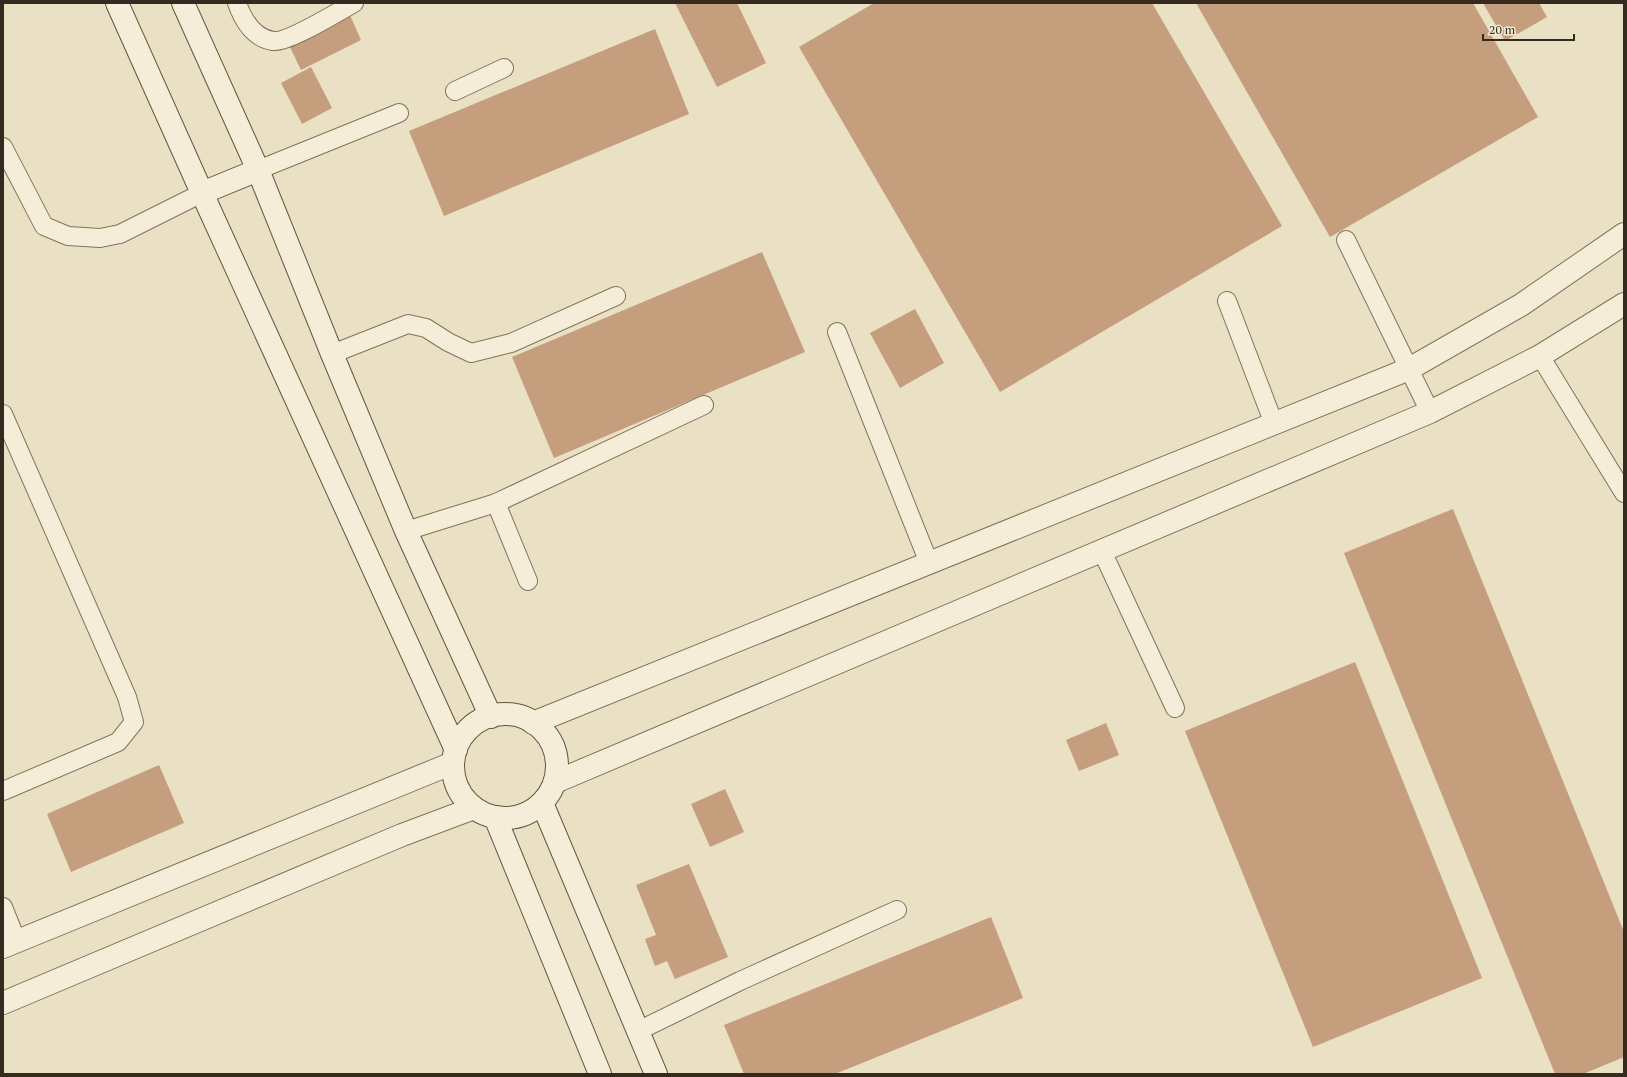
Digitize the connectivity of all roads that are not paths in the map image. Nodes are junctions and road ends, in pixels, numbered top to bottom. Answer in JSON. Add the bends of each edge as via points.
{"nodes":[{"id":1,"x":117,"y":3,"type":"edge"},
{"id":2,"x":183,"y":3,"type":"edge"},
{"id":3,"x":237,"y":3,"type":"edge"},
{"id":4,"x":354,"y":3,"type":"edge"},
{"id":5,"x":504,"y":68,"type":"dead end"},
{"id":6,"x":455,"y":91,"type":"dead end"},
{"id":7,"x":399,"y":113,"type":"dead end"},
{"id":8,"x":3,"y":147,"type":"edge"},
{"id":9,"x":258,"y":170,"type":"junction"},
{"id":10,"x":202,"y":194,"type":"junction"},
{"id":11,"x":1624,"y":234,"type":"edge"},
{"id":12,"x":1346,"y":240,"type":"dead end"},
{"id":13,"x":616,"y":296,"type":"dead end"},
{"id":14,"x":1227,"y":301,"type":"dead end"},
{"id":15,"x":1624,"y":304,"type":"edge"},
{"id":16,"x":837,"y":332,"type":"dead end"},
{"id":17,"x":332,"y":354,"type":"junction"},
{"id":18,"x":1540,"y":356,"type":"junction"},
{"id":19,"x":1409,"y":369,"type":"junction"},
{"id":20,"x":704,"y":405,"type":"dead end"},
{"id":21,"x":1430,"y":412,"type":"junction"},
{"id":22,"x":3,"y":414,"type":"edge"},
{"id":23,"x":1274,"y":424,"type":"junction"},
{"id":24,"x":1624,"y":493,"type":"edge"},
{"id":25,"x":496,"y":503,"type":"junction"},
{"id":26,"x":406,"y":531,"type":"junction"},
{"id":27,"x":1102,"y":551,"type":"junction"},
{"id":28,"x":929,"y":563,"type":"junction"},
{"id":29,"x":528,"y":582,"type":"dead end"},
{"id":30,"x":1175,"y":708,"type":"dead end"},
{"id":31,"x":490,"y":717,"type":"junction"},
{"id":32,"x":533,"y":723,"type":"junction"},
{"id":33,"x":455,"y":756,"type":"junction"},
{"id":34,"x":555,"y":782,"type":"junction"},
{"id":35,"x":3,"y":791,"type":"edge"},
{"id":36,"x":542,"y":803,"type":"junction"},
{"id":37,"x":474,"y":808,"type":"junction"},
{"id":38,"x":495,"y":817,"type":"junction"},
{"id":39,"x":3,"y":908,"type":"edge"},
{"id":40,"x":897,"y":910,"type":"dead end"},
{"id":41,"x":10,"y":944,"type":"edge"},
{"id":42,"x":3,"y":1003,"type":"edge"},
{"id":43,"x":638,"y":1031,"type":"junction"},
{"id":44,"x":600,"y":1074,"type":"edge"},
{"id":45,"x":656,"y":1074,"type":"edge"}],
"edges":[{"from":1,"to":10,"type":"street"},
{"from":2,"to":9,"type":"street"},
{"from":3,"to":4,"type":"lane","via":[[243,19],[255,33],[274,41],[296,36]]},
{"from":5,"to":6,"type":"lane"},
{"from":7,"to":9,"type":"lane"},
{"from":8,"to":10,"type":"lane","via":[[44,226],[68,236],[100,238],[120,234]]},
{"from":9,"to":10,"type":"street"},
{"from":9,"to":17,"type":"street"},
{"from":10,"to":33,"type":"street"},
{"from":11,"to":19,"type":"street","via":[[1521,305]]},
{"from":12,"to":19,"type":"lane"},
{"from":13,"to":17,"type":"lane","via":[[511,343],[471,352],[426,328],[408,324]]},
{"from":14,"to":23,"type":"lane"},
{"from":15,"to":18,"type":"street"},
{"from":16,"to":28,"type":"lane"},
{"from":17,"to":26,"type":"street"},
{"from":18,"to":21,"type":"street"},
{"from":18,"to":24,"type":"lane"},
{"from":19,"to":21,"type":"lane"},
{"from":19,"to":23,"type":"street"},
{"from":20,"to":25,"type":"lane"},
{"from":21,"to":27,"type":"street"},
{"from":22,"to":35,"type":"lane","via":[[127,697],[134,722],[118,742]]},
{"from":23,"to":28,"type":"street"},
{"from":25,"to":26,"type":"lane"},
{"from":25,"to":29,"type":"lane"},
{"from":26,"to":31,"type":"street"},
{"from":27,"to":30,"type":"lane"},
{"from":27,"to":34,"type":"street"},
{"from":28,"to":32,"type":"street"},
{"from":31,"to":32,"type":"street","via":[[519,716]]},
{"from":31,"to":33,"type":"street","via":[[480,721],[462,738]]},
{"from":32,"to":34,"type":"street","via":[[546,734],[554,748],[557,766]]},
{"from":33,"to":37,"type":"street","via":[[455,780],[462,796]]},
{"from":33,"to":41,"type":"street"},
{"from":34,"to":36,"type":"street"},
{"from":36,"to":38,"type":"street","via":[[523,815],[512,818]]},
{"from":36,"to":43,"type":"street"},
{"from":37,"to":38,"type":"street"},
{"from":37,"to":42,"type":"street","via":[[402,835]]},
{"from":38,"to":44,"type":"street"},
{"from":39,"to":41,"type":"lane"},
{"from":40,"to":43,"type":"lane","via":[[740,981]]},
{"from":43,"to":45,"type":"street"}]}
